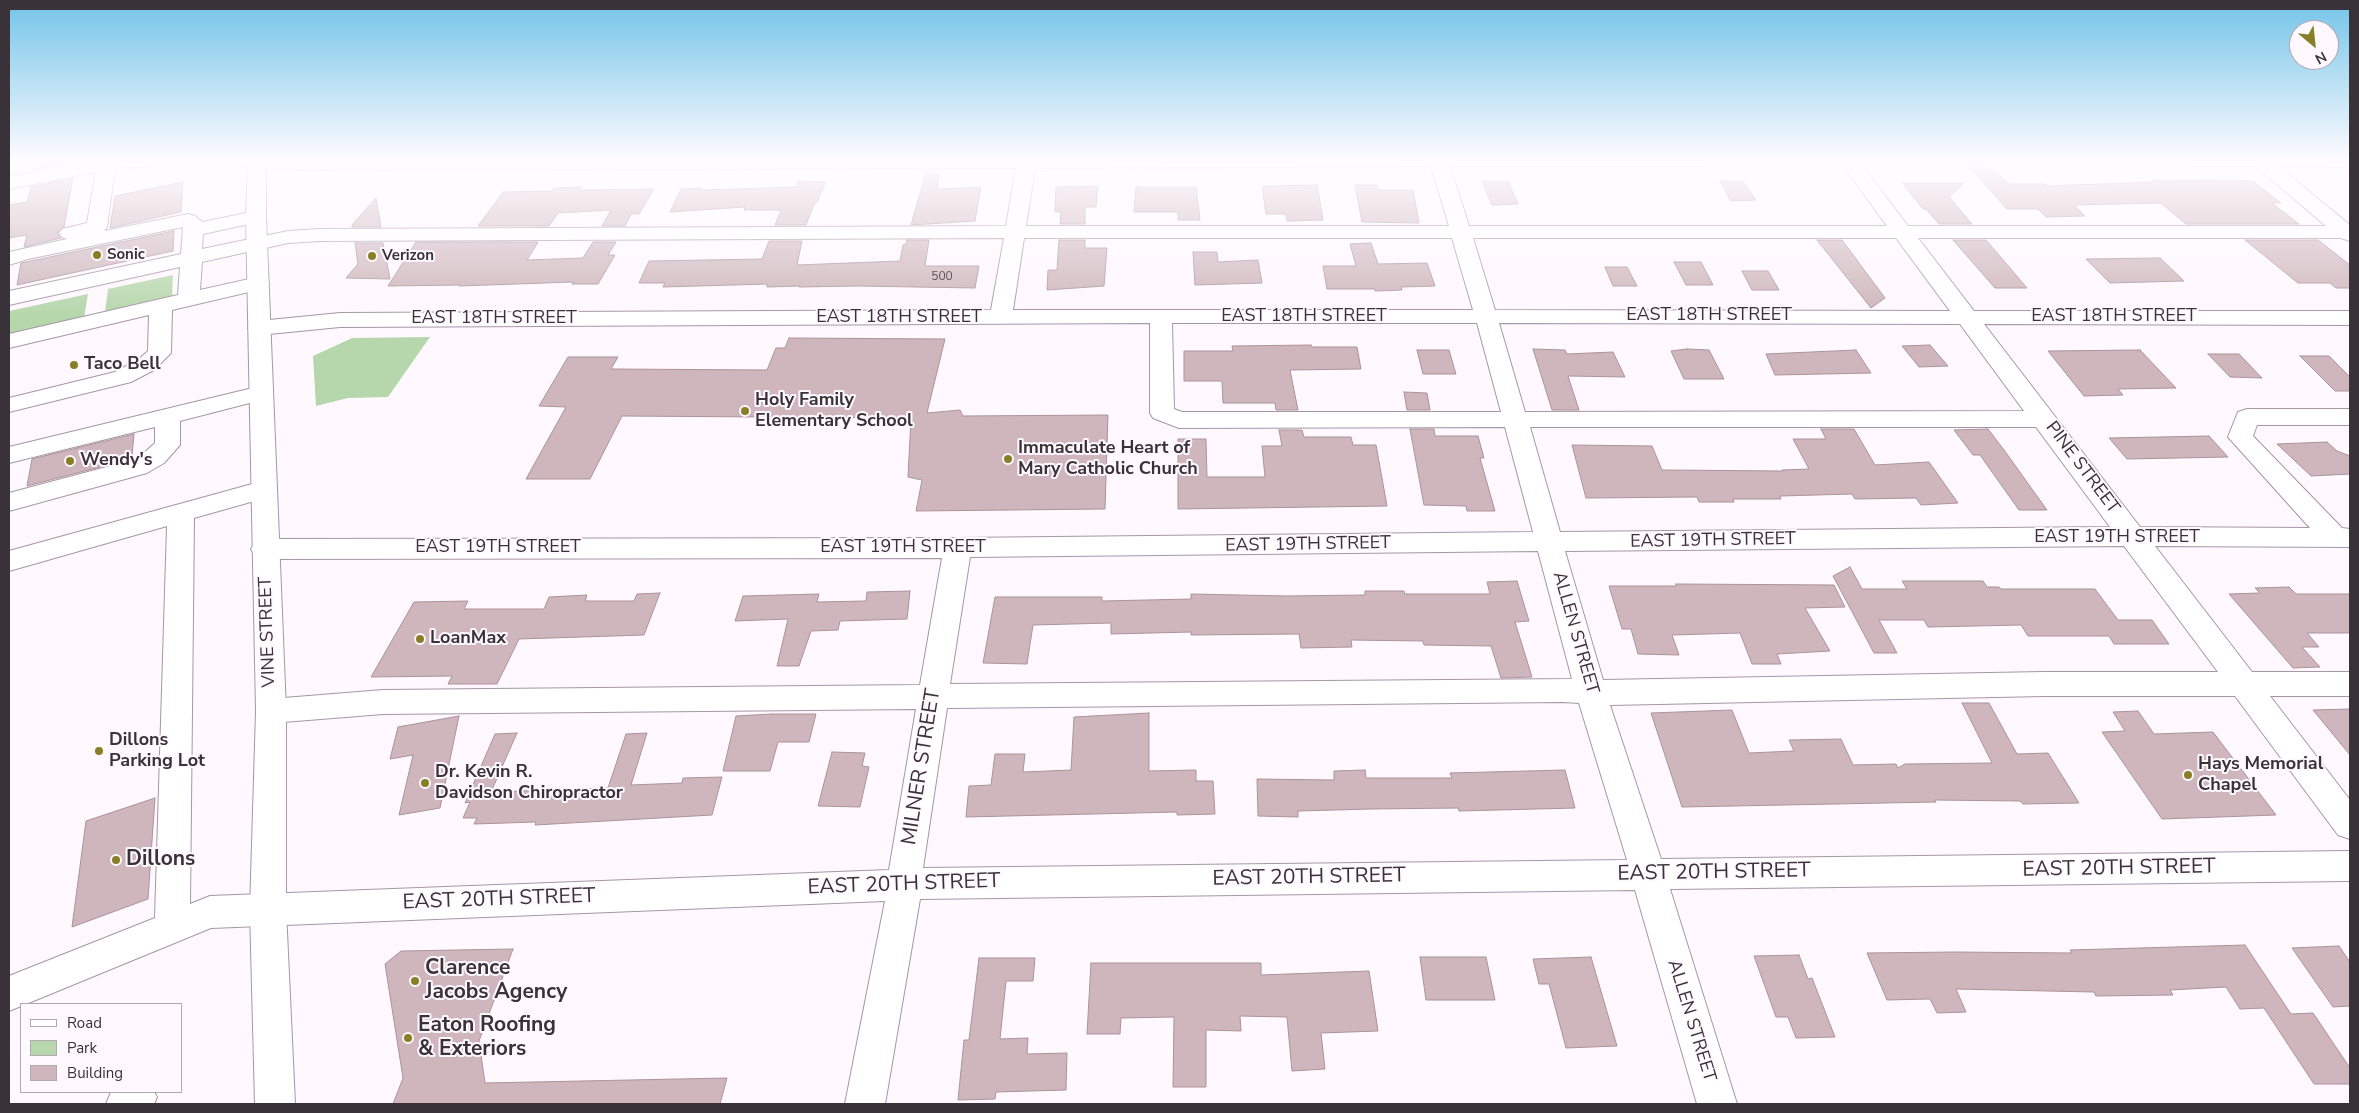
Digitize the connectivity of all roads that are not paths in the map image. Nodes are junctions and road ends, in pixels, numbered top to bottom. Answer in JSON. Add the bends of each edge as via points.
{"nodes":[{"id":1,"x":99,"y":212,"type":"edge"},
{"id":2,"x":255,"y":212,"type":"edge"},
{"id":3,"x":1018,"y":212,"type":"edge"},
{"id":4,"x":1454,"y":212,"type":"edge"},
{"id":5,"x":1888,"y":212,"type":"edge"},
{"id":6,"x":2323,"y":212,"type":"edge"},
{"id":7,"x":193,"y":230,"type":"junction"},
{"id":8,"x":257,"y":231,"type":"junction"},
{"id":9,"x":1015,"y":232,"type":"junction"},
{"id":10,"x":1903,"y":232,"type":"junction"},
{"id":11,"x":1460,"y":233,"type":"junction"},
{"id":12,"x":2349,"y":233,"type":"edge"},
{"id":13,"x":9,"y":246,"type":"edge"},
{"id":14,"x":192,"y":258,"type":"junction"},
{"id":15,"x":9,"y":259,"type":"edge"},
{"id":16,"x":258,"y":283,"type":"junction"},
{"id":17,"x":9,"y":298,"type":"edge"},
{"id":18,"x":190,"y":299,"type":"junction"},
{"id":19,"x":161,"y":315,"type":"junction"},
{"id":20,"x":1162,"y":316,"type":"junction"},
{"id":21,"x":1967,"y":316,"type":"junction"},
{"id":22,"x":1486,"y":317,"type":"junction"},
{"id":23,"x":1001,"y":318,"type":"junction"},
{"id":24,"x":2350,"y":318,"type":"edge"},
{"id":25,"x":259,"y":328,"type":"junction"},
{"id":26,"x":9,"y":341,"type":"edge"},
{"id":27,"x":9,"y":360,"type":"edge"},
{"id":28,"x":261,"y":392,"type":"junction"},
{"id":29,"x":9,"y":405,"type":"edge"},
{"id":30,"x":168,"y":415,"type":"junction"},
{"id":31,"x":2350,"y":417,"type":"edge"},
{"id":32,"x":2045,"y":419,"type":"junction"},
{"id":33,"x":1515,"y":420,"type":"junction"},
{"id":34,"x":9,"y":455,"type":"edge"},
{"id":35,"x":263,"y":490,"type":"junction"},
{"id":36,"x":9,"y":502,"type":"edge"},
{"id":37,"x":182,"y":513,"type":"junction"},
{"id":38,"x":2133,"y":537,"type":"junction"},
{"id":39,"x":2343,"y":538,"type":"edge"},
{"id":40,"x":1550,"y":543,"type":"junction"},
{"id":41,"x":958,"y":548,"type":"junction"},
{"id":42,"x":265,"y":549,"type":"junction"},
{"id":43,"x":9,"y":561,"type":"edge"},
{"id":44,"x":2244,"y":684,"type":"junction"},
{"id":45,"x":2350,"y":684,"type":"edge"},
{"id":46,"x":1591,"y":692,"type":"junction"},
{"id":47,"x":933,"y":696,"type":"junction"},
{"id":48,"x":271,"y":711,"type":"junction"},
{"id":49,"x":2350,"y":825,"type":"edge"},
{"id":50,"x":2350,"y":866,"type":"edge"},
{"id":51,"x":1649,"y":875,"type":"junction"},
{"id":52,"x":905,"y":884,"type":"junction"},
{"id":53,"x":268,"y":910,"type":"junction"},
{"id":54,"x":172,"y":928,"type":"junction"},
{"id":55,"x":9,"y":993,"type":"edge"},
{"id":56,"x":275,"y":1104,"type":"edge"},
{"id":57,"x":865,"y":1104,"type":"edge"},
{"id":58,"x":1717,"y":1104,"type":"edge"}],
"edges":[{"from":1,"to":13,"type":"street","via":[[97,227]]},
{"from":2,"to":8,"type":"street","name":"VINE STREET"},
{"from":3,"to":9,"type":"street"},
{"from":4,"to":11,"type":"street","name":"ALLEN STREET"},
{"from":5,"to":10,"type":"street","name":"PINE STREET"},
{"from":6,"to":12,"type":"street"},
{"from":7,"to":8,"type":"street"},
{"from":7,"to":14,"type":"street"},
{"from":7,"to":15,"type":"street","via":[[191,221],[180,221]]},
{"from":8,"to":9,"type":"street","via":[[288,237]]},
{"from":8,"to":14,"type":"street"},
{"from":8,"to":16,"type":"street","name":"VINE STREET"},
{"from":9,"to":11,"type":"street"},
{"from":9,"to":23,"type":"street"},
{"from":10,"to":11,"type":"street"},
{"from":10,"to":12,"type":"street"},
{"from":10,"to":21,"type":"street","name":"PINE STREET"},
{"from":11,"to":22,"type":"street","name":"ALLEN STREET"},
{"from":14,"to":17,"type":"street"},
{"from":14,"to":18,"type":"street"},
{"from":16,"to":18,"type":"street"},
{"from":16,"to":25,"type":"street","name":"VINE STREET"},
{"from":18,"to":19,"type":"street"},
{"from":19,"to":26,"type":"street"},
{"from":19,"to":27,"type":"street"},
{"from":19,"to":29,"type":"street","via":[[160,353],[146,365],[123,377]]},
{"from":20,"to":22,"type":"street","name":"EAST 18TH STREET"},
{"from":20,"to":23,"type":"street","name":"EAST 18TH STREET"},
{"from":20,"to":33,"type":"street","via":[[1162,413],[1179,420]]},
{"from":21,"to":22,"type":"street","name":"EAST 18TH STREET"},
{"from":21,"to":24,"type":"street","name":"EAST 18TH STREET"},
{"from":21,"to":32,"type":"street","name":"PINE STREET"},
{"from":22,"to":33,"type":"street","name":"ALLEN STREET"},
{"from":23,"to":25,"type":"street","name":"EAST 18TH STREET","via":[[340,320]]},
{"from":25,"to":28,"type":"street","name":"VINE STREET"},
{"from":28,"to":30,"type":"street"},
{"from":28,"to":35,"type":"street","name":"VINE STREET"},
{"from":30,"to":34,"type":"street"},
{"from":30,"to":36,"type":"street","via":[[167,445],[138,467]]},
{"from":31,"to":39,"type":"street","via":[[2247,417],[2240,437]]},
{"from":32,"to":33,"type":"street"},
{"from":32,"to":38,"type":"street","name":"PINE STREET"},
{"from":33,"to":40,"type":"street","name":"ALLEN STREET"},
{"from":35,"to":37,"type":"street"},
{"from":35,"to":42,"type":"street","name":"VINE STREET"},
{"from":37,"to":43,"type":"street"},
{"from":37,"to":54,"type":"street"},
{"from":38,"to":39,"type":"street","name":"EAST 19TH STREET"},
{"from":38,"to":40,"type":"street","name":"EAST 19TH STREET"},
{"from":38,"to":44,"type":"street","name":"PINE STREET"},
{"from":40,"to":41,"type":"street","name":"EAST 19TH STREET"},
{"from":40,"to":46,"type":"street","name":"ALLEN STREET"},
{"from":41,"to":42,"type":"street","name":"EAST 19TH STREET"},
{"from":41,"to":47,"type":"street","name":"MILNER STREET"},
{"from":42,"to":48,"type":"street","name":"VINE STREET"},
{"from":44,"to":45,"type":"street"},
{"from":44,"to":46,"type":"street"},
{"from":44,"to":49,"type":"street","name":"PINE STREET"},
{"from":46,"to":47,"type":"street"},
{"from":46,"to":51,"type":"street","name":"ALLEN STREET"},
{"from":47,"to":48,"type":"street","via":[[382,702]]},
{"from":47,"to":52,"type":"street","name":"MILNER STREET"},
{"from":48,"to":53,"type":"street","name":"VINE STREET"},
{"from":50,"to":51,"type":"street","name":"EAST 20TH STREET"},
{"from":51,"to":52,"type":"street","name":"EAST 20TH STREET"},
{"from":51,"to":58,"type":"street","name":"ALLEN STREET"},
{"from":52,"to":53,"type":"street","name":"EAST 20TH STREET"},
{"from":52,"to":57,"type":"street","name":"MILNER STREET"},
{"from":53,"to":54,"type":"street","name":"EAST 20TH STREET","via":[[210,912]]},
{"from":53,"to":56,"type":"street","name":"VINE STREET"},
{"from":54,"to":55,"type":"street","name":"EAST 20TH STREET"}]}
